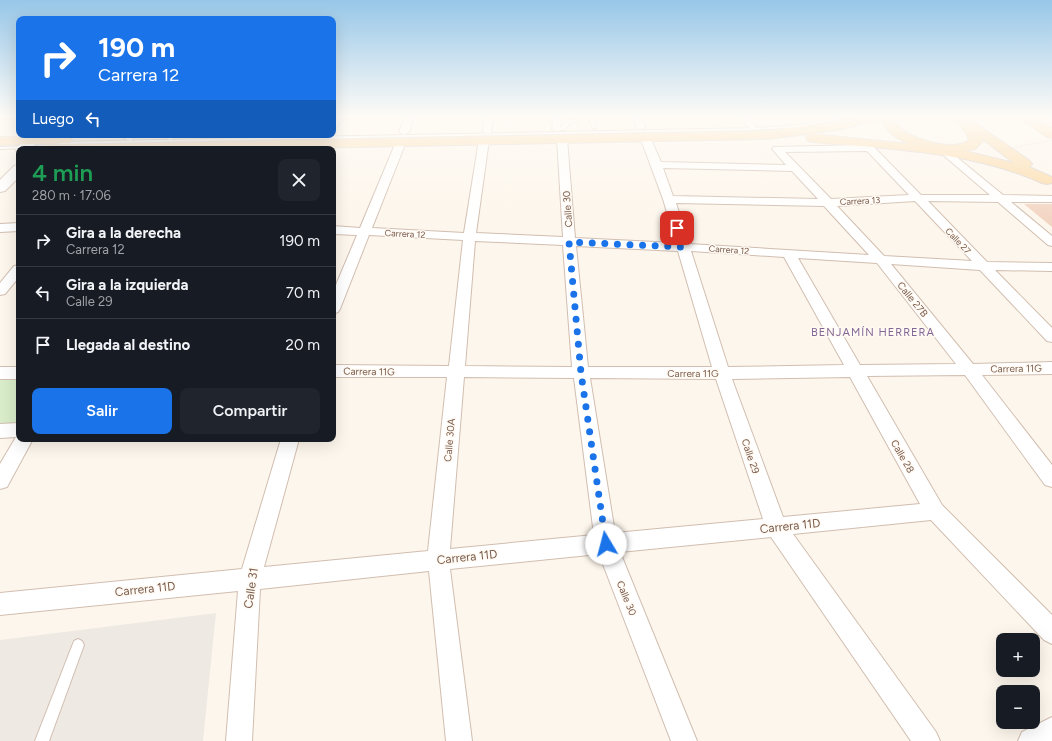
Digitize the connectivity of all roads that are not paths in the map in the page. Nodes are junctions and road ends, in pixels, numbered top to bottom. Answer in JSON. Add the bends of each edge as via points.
{"nodes":[{"id":1,"x":397,"y":151,"type":"edge"},
{"id":2,"x":483,"y":151,"type":"edge"},
{"id":3,"x":563,"y":151,"type":"edge"},
{"id":4,"x":651,"y":151,"type":"edge"},
{"id":5,"x":778,"y":151,"type":"edge"},
{"id":6,"x":871,"y":151,"type":"edge"},
{"id":7,"x":927,"y":151,"type":"edge"},
{"id":8,"x":1007,"y":151,"type":"edge"},
{"id":9,"x":945,"y":152,"type":"junction"},
{"id":10,"x":16,"y":159,"type":"edge"},
{"id":11,"x":657,"y":165,"type":"junction"},
{"id":12,"x":794,"y":168,"type":"junction"},
{"id":13,"x":0,"y":170,"type":"edge"},
{"id":14,"x":16,"y":171,"type":"edge"},
{"id":15,"x":1050,"y":182,"type":"edge"},
{"id":16,"x":0,"y":188,"type":"edge"},
{"id":17,"x":917,"y":198,"type":"junction"},
{"id":18,"x":669,"y":199,"type":"junction"},
{"id":19,"x":1002,"y":199,"type":"junction"},
{"id":20,"x":1052,"y":199,"type":"edge"},
{"id":21,"x":828,"y":203,"type":"junction"},
{"id":22,"x":16,"y":227,"type":"edge"},
{"id":23,"x":0,"y":228,"type":"edge"},
{"id":24,"x":336,"y":230,"type":"edge"},
{"id":25,"x":363,"y":232,"type":"junction"},
{"id":26,"x":469,"y":237,"type":"junction"},
{"id":27,"x":569,"y":242,"type":"junction"},
{"id":28,"x":1052,"y":242,"type":"edge"},
{"id":29,"x":682,"y":247,"type":"junction"},
{"id":30,"x":789,"y":254,"type":"junction"},
{"id":31,"x":881,"y":260,"type":"junction"},
{"id":32,"x":983,"y":266,"type":"junction"},
{"id":33,"x":1052,"y":268,"type":"edge"},
{"id":34,"x":16,"y":272,"type":"edge"},
{"id":35,"x":0,"y":291,"type":"edge"},
{"id":36,"x":336,"y":301,"type":"edge"},
{"id":37,"x":1052,"y":337,"type":"edge"},
{"id":38,"x":1052,"y":368,"type":"edge"},
{"id":39,"x":969,"y":369,"type":"junction"},
{"id":40,"x":336,"y":371,"type":"edge"},
{"id":41,"x":855,"y":371,"type":"junction"},
{"id":42,"x":455,"y":372,"type":"junction"},
{"id":43,"x":0,"y":373,"type":"edge"},
{"id":44,"x":16,"y":373,"type":"edge"},
{"id":45,"x":581,"y":373,"type":"junction"},
{"id":46,"x":722,"y":373,"type":"junction"},
{"id":47,"x":16,"y":430,"type":"edge"},
{"id":48,"x":0,"y":431,"type":"edge"},
{"id":49,"x":22,"y":442,"type":"edge"},
{"id":50,"x":289,"y":442,"type":"edge"},
{"id":51,"x":1052,"y":479,"type":"edge"},
{"id":52,"x":0,"y":481,"type":"edge"},
{"id":53,"x":935,"y":511,"type":"junction"},
{"id":54,"x":776,"y":527,"type":"junction"},
{"id":55,"x":606,"y":544,"type":"junction"},
{"id":56,"x":438,"y":560,"type":"junction"},
{"id":57,"x":250,"y":579,"type":"junction"},
{"id":58,"x":0,"y":604,"type":"edge"},
{"id":59,"x":1052,"y":632,"type":"edge"},
{"id":60,"x":78,"y":645,"type":"dead end"},
{"id":61,"x":1052,"y":730,"type":"edge"},
{"id":62,"x":42,"y":741,"type":"edge"},
{"id":63,"x":239,"y":741,"type":"edge"},
{"id":64,"x":459,"y":741,"type":"edge"},
{"id":65,"x":684,"y":741,"type":"edge"},
{"id":66,"x":927,"y":741,"type":"edge"},
{"id":67,"x":1031,"y":741,"type":"edge"}],
"edges":[{"from":1,"to":25,"type":"street"},
{"from":2,"to":26,"type":"street","name":"Calle 30A"},
{"from":3,"to":27,"type":"street","name":"Calle 30"},
{"from":4,"to":11,"type":"street","name":"Calle 29"},
{"from":5,"to":12,"type":"street","name":"Calle 27B"},
{"from":6,"to":17,"type":"street","name":"Calle 27"},
{"from":7,"to":9,"type":"main road"},
{"from":8,"to":15,"type":"main road"},
{"from":9,"to":15,"type":"main road","via":[[1007,164],[1027,170]]},
{"from":9,"to":19,"type":"street"},
{"from":10,"to":13,"type":"main road"},
{"from":11,"to":12,"type":"street"},
{"from":11,"to":18,"type":"street","name":"Calle 29"},
{"from":12,"to":21,"type":"street","name":"Calle 27B"},
{"from":14,"to":16,"type":"main road"},
{"from":17,"to":19,"type":"street","name":"Carrera 13"},
{"from":17,"to":21,"type":"street","name":"Carrera 13"},
{"from":17,"to":32,"type":"street","name":"Calle 27"},
{"from":18,"to":21,"type":"street","name":"Carrera 13"},
{"from":18,"to":29,"type":"street","name":"Calle 29"},
{"from":19,"to":20,"type":"street","name":"Carrera 13"},
{"from":19,"to":28,"type":"street"},
{"from":21,"to":31,"type":"street","name":"Calle 27B"},
{"from":22,"to":23,"type":"street"},
{"from":24,"to":25,"type":"street","name":"Carrera 12"},
{"from":25,"to":26,"type":"street","name":"Carrera 12"},
{"from":25,"to":36,"type":"street"},
{"from":26,"to":27,"type":"street","name":"Carrera 12"},
{"from":26,"to":42,"type":"street","name":"Calle 30A"},
{"from":27,"to":29,"type":"street","name":"Carrera 12"},
{"from":27,"to":45,"type":"street","name":"Calle 30"},
{"from":29,"to":30,"type":"street","name":"Carrera 12"},
{"from":29,"to":46,"type":"street","name":"Calle 29"},
{"from":30,"to":31,"type":"street","name":"Carrera 12"},
{"from":30,"to":41,"type":"street","name":"Calle 28"},
{"from":31,"to":32,"type":"street","name":"Carrera 12"},
{"from":31,"to":39,"type":"street","name":"Calle 27B"},
{"from":32,"to":33,"type":"street","name":"Carrera 12"},
{"from":32,"to":37,"type":"street","name":"Calle 27"},
{"from":34,"to":35,"type":"street"},
{"from":38,"to":39,"type":"street","name":"Carrera 11G"},
{"from":39,"to":41,"type":"street","name":"Carrera 11G"},
{"from":39,"to":51,"type":"street","name":"Calle 27B"},
{"from":40,"to":42,"type":"street","name":"Carrera 11G"},
{"from":41,"to":46,"type":"street","name":"Carrera 11G"},
{"from":41,"to":53,"type":"street","name":"Calle 28"},
{"from":42,"to":45,"type":"street","name":"Carrera 11G"},
{"from":42,"to":56,"type":"street","name":"Calle 30A"},
{"from":43,"to":44,"type":"street"},
{"from":45,"to":46,"type":"street","name":"Carrera 11G"},
{"from":45,"to":55,"type":"street","name":"Calle 30"},
{"from":46,"to":54,"type":"street","name":"Calle 29"},
{"from":47,"to":48,"type":"street"},
{"from":49,"to":52,"type":"street"},
{"from":50,"to":57,"type":"street","name":"Calle 31"},
{"from":53,"to":54,"type":"street","name":"Carrera 11D"},
{"from":53,"to":59,"type":"street","name":"Calle 28"},
{"from":54,"to":55,"type":"street","name":"Carrera 11D"},
{"from":54,"to":66,"type":"street","name":"Calle 29"},
{"from":55,"to":56,"type":"street","name":"Carrera 11D"},
{"from":55,"to":65,"type":"street","name":"Calle 30"},
{"from":56,"to":57,"type":"street","name":"Carrera 11D"},
{"from":56,"to":64,"type":"street","name":"Calle 30A"},
{"from":57,"to":58,"type":"street","name":"Carrera 11D"},
{"from":57,"to":63,"type":"street","name":"Calle 31"},
{"from":60,"to":62,"type":"lane"},
{"from":61,"to":67,"type":"street"}]}
